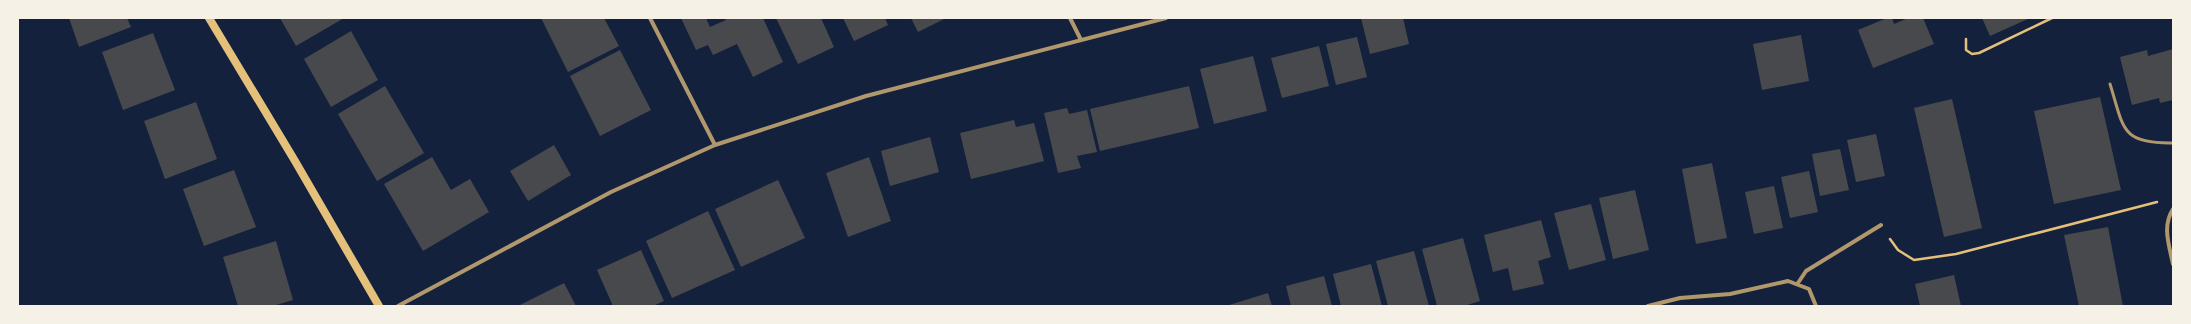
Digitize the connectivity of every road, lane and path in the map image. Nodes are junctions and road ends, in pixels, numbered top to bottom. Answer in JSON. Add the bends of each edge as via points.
{"nodes":[{"id":1,"x":209,"y":18,"type":"edge"},
{"id":2,"x":650,"y":18,"type":"edge"},
{"id":3,"x":1070,"y":18,"type":"edge"},
{"id":4,"x":1166,"y":18,"type":"edge"},
{"id":5,"x":2052,"y":18,"type":"edge"},
{"id":6,"x":1966,"y":39,"type":"dead end"},
{"id":7,"x":1081,"y":40,"type":"junction"},
{"id":8,"x":2110,"y":84,"type":"dead end"},
{"id":9,"x":2173,"y":143,"type":"edge"},
{"id":10,"x":715,"y":145,"type":"junction"},
{"id":11,"x":2158,"y":202,"type":"dead end"},
{"id":12,"x":2173,"y":209,"type":"edge"},
{"id":13,"x":1881,"y":225,"type":"joint"},
{"id":14,"x":2173,"y":264,"type":"edge"},
{"id":15,"x":1798,"y":284,"type":"junction"},
{"id":16,"x":379,"y":306,"type":"edge"},
{"id":17,"x":398,"y":306,"type":"edge"},
{"id":18,"x":1648,"y":306,"type":"edge"},
{"id":19,"x":1816,"y":306,"type":"edge"}],
"edges":[{"from":1,"to":16,"type":"main road"},
{"from":2,"to":10,"type":"street"},
{"from":3,"to":7,"type":"street"},
{"from":4,"to":7,"type":"street"},
{"from":5,"to":6,"type":"path","via":[[1979,53],[1972,54],[1966,50]]},
{"from":7,"to":10,"type":"street","via":[[866,96]]},
{"from":8,"to":9,"type":"lane","via":[[2124,128],[2132,137],[2156,143]]},
{"from":10,"to":17,"type":"street","via":[[611,192]]},
{"from":11,"to":13,"type":"path","via":[[1956,254],[1914,260],[1898,250]]},
{"from":12,"to":14,"type":"street","via":[[2169,215],[2166,233]]},
{"from":13,"to":15,"type":"street","via":[[1806,271]]},
{"from":15,"to":18,"type":"street","via":[[1788,281],[1730,294],[1680,298]]},
{"from":15,"to":19,"type":"street","via":[[1809,289]]}]}
